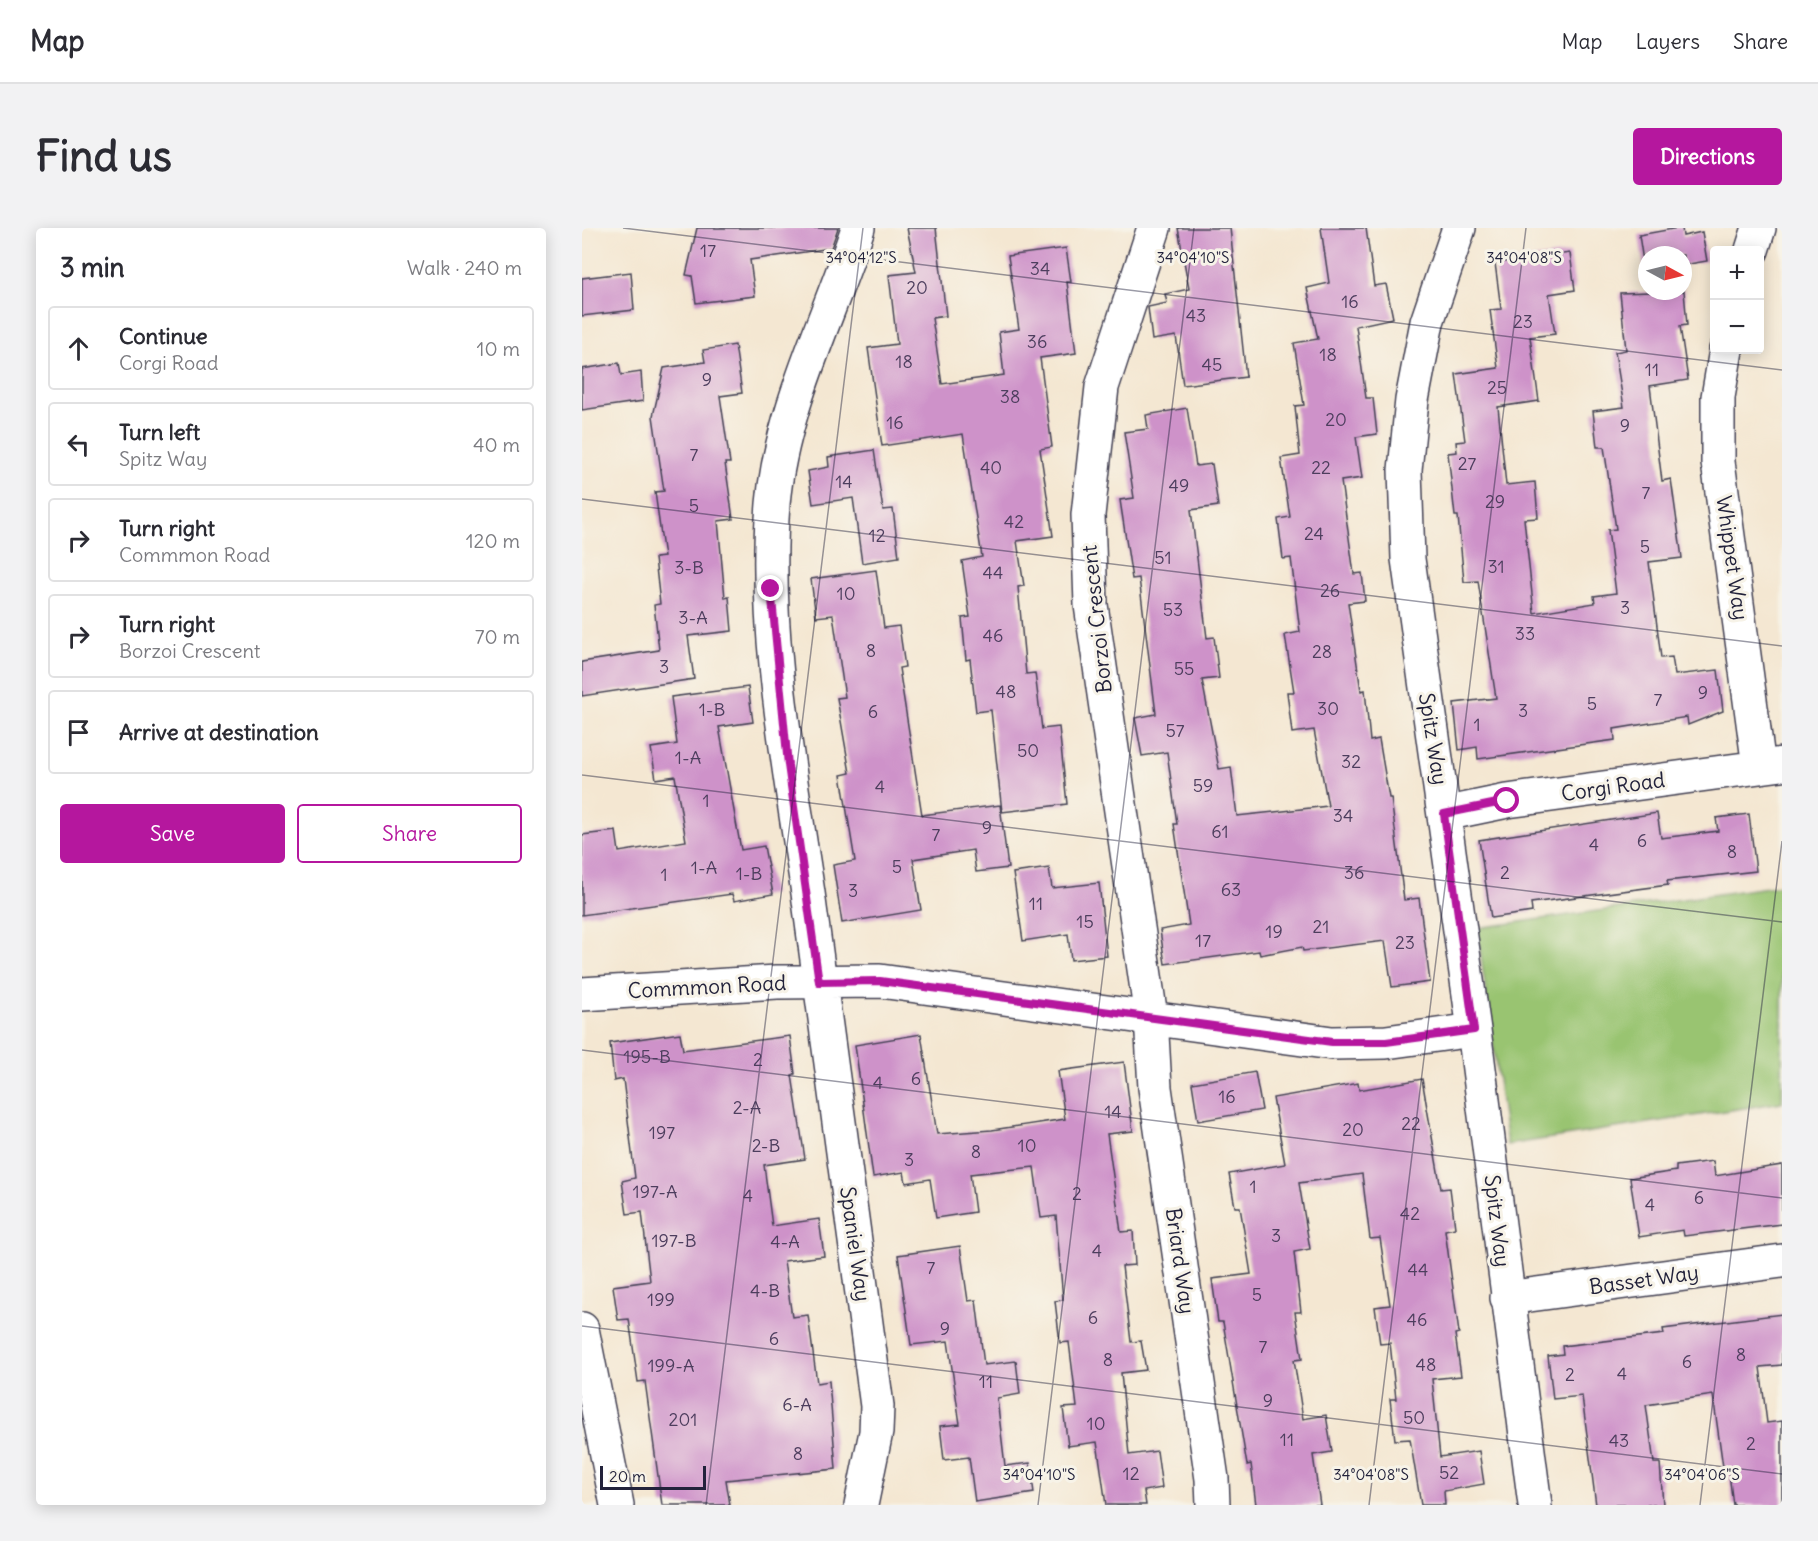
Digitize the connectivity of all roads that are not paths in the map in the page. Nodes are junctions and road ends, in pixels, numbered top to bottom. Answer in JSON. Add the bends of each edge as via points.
{"nodes":[{"id":1,"x":858,"y":228,"type":"edge"},
{"id":2,"x":1154,"y":228,"type":"edge"},
{"id":3,"x":1458,"y":228,"type":"edge"},
{"id":4,"x":1759,"y":228,"type":"edge"},
{"id":5,"x":1753,"y":246,"type":"edge"},
{"id":6,"x":1725,"y":354,"type":"edge"},
{"id":7,"x":1770,"y":765,"type":"edge"},
{"id":8,"x":1444,"y":814,"type":"junction"},
{"id":9,"x":819,"y":982,"type":"junction"},
{"id":10,"x":582,"y":994,"type":"edge"},
{"id":11,"x":1151,"y":1017,"type":"junction"},
{"id":12,"x":1474,"y":1030,"type":"junction"},
{"id":13,"x":1782,"y":1262,"type":"edge"},
{"id":14,"x":1507,"y":1298,"type":"junction"},
{"id":15,"x":582,"y":1329,"type":"edge"},
{"id":16,"x":617,"y":1505,"type":"edge"},
{"id":17,"x":861,"y":1505,"type":"edge"},
{"id":18,"x":1213,"y":1505,"type":"edge"},
{"id":19,"x":1535,"y":1505,"type":"edge"}],
"edges":[{"from":1,"to":9,"type":"street","via":[[803,376],[773,502],[771,589],[784,730]]},
{"from":2,"to":11,"type":"street","name":"Borzoi Crescent","via":[[1102,387],[1088,515],[1091,605]]},
{"from":3,"to":8,"type":"street","name":"Spitz Way","via":[[1426,322],[1405,470],[1408,559]]},
{"from":4,"to":5,"type":"street"},
{"from":6,"to":7,"type":"street","name":"Whippet Way","via":[[1718,397],[1718,462]]},
{"from":7,"to":8,"type":"street","name":"Corgi Road","via":[[1507,801]]},
{"from":8,"to":12,"type":"street","name":"Spitz Way"},
{"from":9,"to":10,"type":"street","name":"Commmon Road"},
{"from":9,"to":11,"type":"street","name":"Commmon Road","via":[[880,981]]},
{"from":9,"to":17,"type":"street","name":"Spaniel Way","via":[[877,1406],[876,1432]]},
{"from":11,"to":12,"type":"street","name":"Commmon Road","via":[[1356,1044]]},
{"from":11,"to":18,"type":"street","name":"Briard Way","via":[[1155,1088]]},
{"from":12,"to":14,"type":"street","name":"Spitz Way"},
{"from":13,"to":14,"type":"street","name":"Basset Way"},
{"from":14,"to":19,"type":"street","name":"Spitz Way"},
{"from":15,"to":16,"type":"street"}]}
